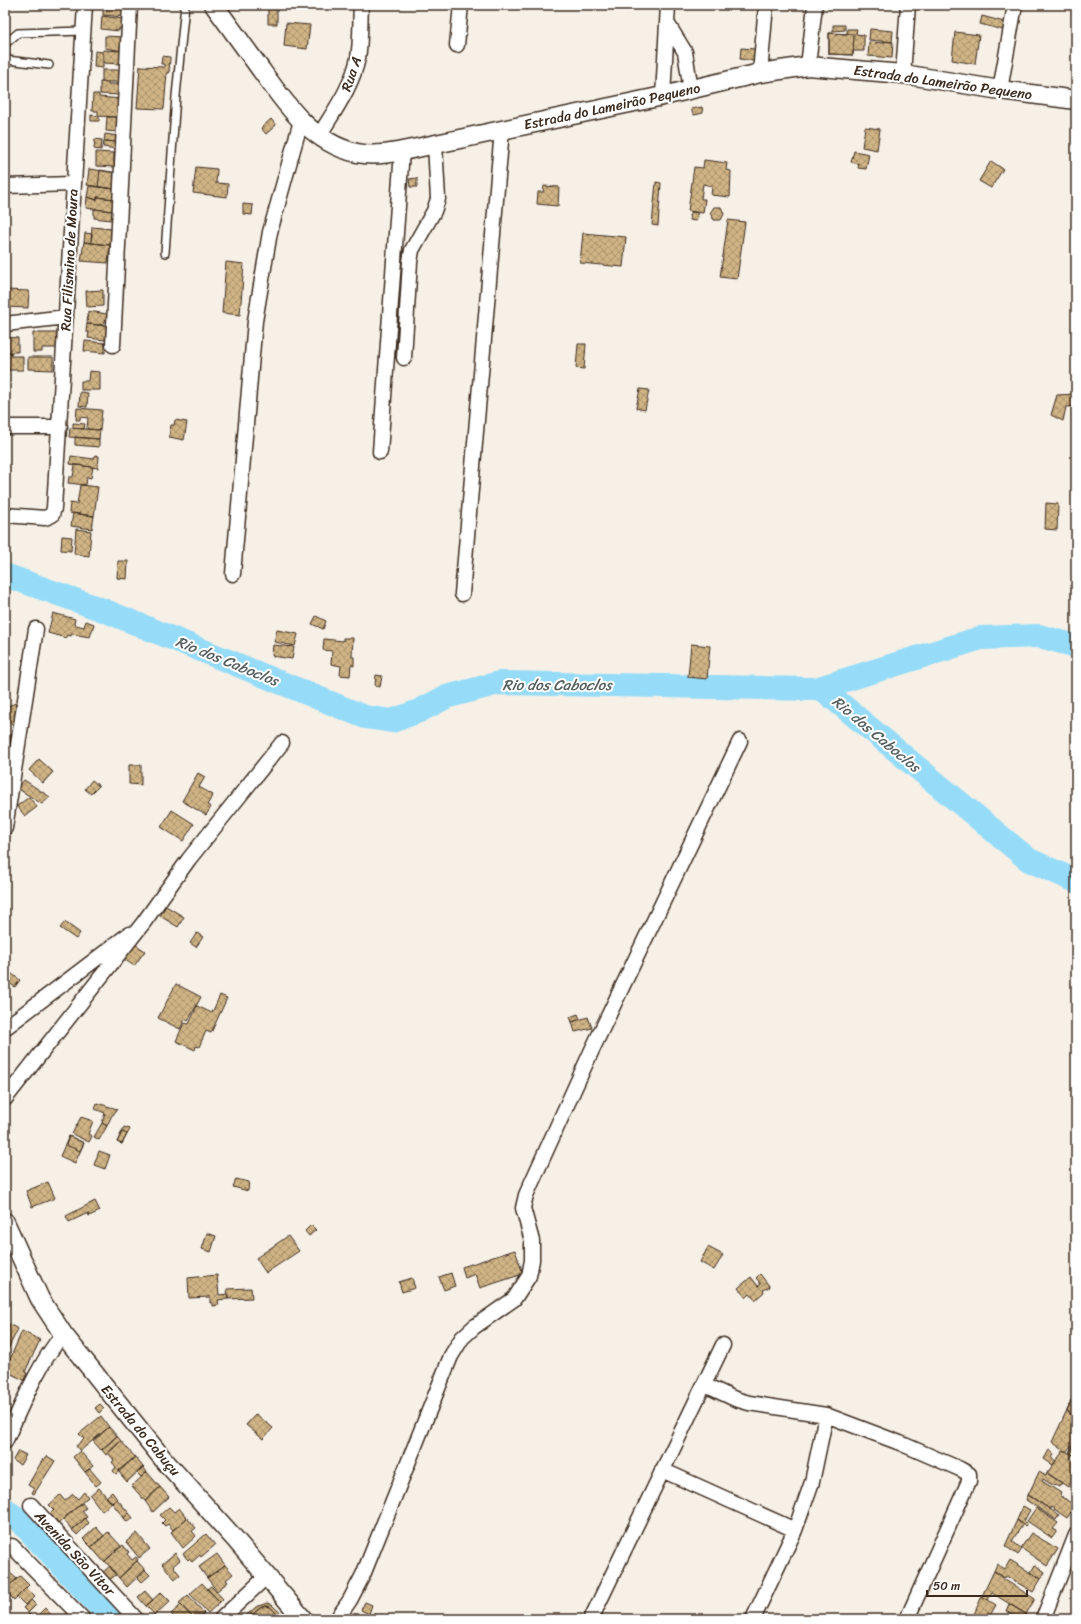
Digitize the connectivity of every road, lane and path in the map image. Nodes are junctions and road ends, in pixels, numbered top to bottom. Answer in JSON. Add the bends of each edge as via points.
{"nodes":[{"id":1,"x":85,"y":5,"type":"edge"},
{"id":2,"x":130,"y":5,"type":"edge"},
{"id":3,"x":185,"y":5,"type":"edge"},
{"id":4,"x":214,"y":5,"type":"edge"},
{"id":5,"x":364,"y":5,"type":"edge"},
{"id":6,"x":461,"y":5,"type":"edge"},
{"id":7,"x":668,"y":5,"type":"edge"},
{"id":8,"x":766,"y":5,"type":"edge"},
{"id":9,"x":815,"y":5,"type":"edge"},
{"id":10,"x":908,"y":5,"type":"edge"},
{"id":11,"x":1015,"y":5,"type":"edge"},
{"id":12,"x":667,"y":23,"type":"junction"},
{"id":13,"x":84,"y":31,"type":"junction"},
{"id":14,"x":457,"y":44,"type":"dead end"},
{"id":15,"x":5,"y":49,"type":"edge"},
{"id":16,"x":5,"y":56,"type":"edge"},
{"id":17,"x":49,"y":65,"type":"dead end"},
{"id":18,"x":808,"y":66,"type":"junction"},
{"id":19,"x":760,"y":73,"type":"junction"},
{"id":20,"x":903,"y":74,"type":"junction"},
{"id":21,"x":691,"y":90,"type":"junction"},
{"id":22,"x":1000,"y":90,"type":"junction"},
{"id":23,"x":663,"y":96,"type":"junction"},
{"id":24,"x":1076,"y":100,"type":"edge"},
{"id":25,"x":300,"y":120,"type":"junction"},
{"id":26,"x":502,"y":130,"type":"junction"},
{"id":27,"x":320,"y":136,"type":"junction"},
{"id":28,"x":436,"y":144,"type":"junction"},
{"id":29,"x":402,"y":151,"type":"junction"},
{"id":30,"x":73,"y":184,"type":"junction"},
{"id":31,"x":5,"y":186,"type":"edge"},
{"id":32,"x":165,"y":252,"type":"dead end"},
{"id":33,"x":66,"y":317,"type":"junction"},
{"id":34,"x":5,"y":324,"type":"edge"},
{"id":35,"x":112,"y":345,"type":"dead end"},
{"id":36,"x":404,"y":358,"type":"dead end"},
{"id":37,"x":5,"y":427,"type":"edge"},
{"id":38,"x":60,"y":427,"type":"junction"},
{"id":39,"x":380,"y":452,"type":"dead end"},
{"id":40,"x":5,"y":515,"type":"edge"},
{"id":41,"x":233,"y":574,"type":"dead end"},
{"id":42,"x":462,"y":594,"type":"dead end"},
{"id":43,"x":36,"y":629,"type":"dead end"},
{"id":44,"x":740,"y":741,"type":"dead end"},
{"id":45,"x":282,"y":743,"type":"dead end"},
{"id":46,"x":5,"y":828,"type":"edge"},
{"id":47,"x":144,"y":922,"type":"junction"},
{"id":48,"x":5,"y":1028,"type":"edge"},
{"id":49,"x":5,"y":1099,"type":"edge"},
{"id":50,"x":5,"y":1222,"type":"edge"},
{"id":51,"x":63,"y":1334,"type":"junction"},
{"id":52,"x":723,"y":1345,"type":"dead end"},
{"id":53,"x":705,"y":1385,"type":"junction"},
{"id":54,"x":826,"y":1415,"type":"junction"},
{"id":55,"x":5,"y":1442,"type":"edge"},
{"id":56,"x":662,"y":1470,"type":"junction"},
{"id":57,"x":31,"y":1505,"type":"dead end"},
{"id":58,"x":795,"y":1530,"type":"junction"},
{"id":59,"x":1076,"y":1535,"type":"edge"},
{"id":60,"x":12,"y":1546,"type":"dead end"},
{"id":61,"x":267,"y":1576,"type":"junction"},
{"id":62,"x":69,"y":1614,"type":"edge"},
{"id":63,"x":83,"y":1619,"type":"edge"},
{"id":64,"x":136,"y":1619,"type":"edge"},
{"id":65,"x":221,"y":1619,"type":"edge"},
{"id":66,"x":303,"y":1619,"type":"edge"},
{"id":67,"x":337,"y":1619,"type":"edge"},
{"id":68,"x":591,"y":1619,"type":"edge"},
{"id":69,"x":753,"y":1619,"type":"edge"},
{"id":70,"x":907,"y":1619,"type":"edge"},
{"id":71,"x":1043,"y":1619,"type":"edge"}],
"edges":[{"from":1,"to":13,"type":"street","name":"Rua Filismino de Moura"},
{"from":2,"to":35,"type":"street"},
{"from":3,"to":32,"type":"lane"},
{"from":4,"to":25,"type":"street","name":"Estrada do Lameirão Pequeno"},
{"from":5,"to":27,"type":"street","name":"Rua A","via":[[354,74]]},
{"from":6,"to":14,"type":"street"},
{"from":7,"to":12,"type":"street"},
{"from":8,"to":19,"type":"street"},
{"from":9,"to":18,"type":"street"},
{"from":10,"to":20,"type":"street"},
{"from":11,"to":22,"type":"street"},
{"from":12,"to":21,"type":"street","via":[[685,52]]},
{"from":12,"to":23,"type":"street"},
{"from":13,"to":15,"type":"lane","via":[[18,33],[5,44]]},
{"from":13,"to":30,"type":"street","name":"Rua Filismino de Moura"},
{"from":16,"to":17,"type":"lane","via":[[7,60]]},
{"from":18,"to":19,"type":"street","name":"Estrada do Lameirão Pequeno"},
{"from":18,"to":20,"type":"street","name":"Estrada do Lameirão Pequeno"},
{"from":19,"to":21,"type":"street","name":"Estrada do Lameirão Pequeno"},
{"from":20,"to":22,"type":"street","name":"Estrada do Lameirão Pequeno"},
{"from":21,"to":23,"type":"street","name":"Estrada do Lameirão Pequeno"},
{"from":22,"to":24,"type":"street","name":"Estrada do Lameirão Pequeno"},
{"from":23,"to":26,"type":"street","name":"Estrada do Lameirão Pequeno"},
{"from":25,"to":27,"type":"street","name":"Estrada do Lameirão Pequeno"},
{"from":25,"to":41,"type":"street","via":[[270,232],[255,321]]},
{"from":26,"to":28,"type":"street","name":"Estrada do Lameirão Pequeno"},
{"from":26,"to":42,"type":"street"},
{"from":27,"to":29,"type":"street","name":"Estrada do Lameirão Pequeno","via":[[339,147],[358,153],[389,154]]},
{"from":28,"to":29,"type":"street","name":"Estrada do Lameirão Pequeno"},
{"from":28,"to":36,"type":"street","via":[[438,199],[412,250]]},
{"from":29,"to":39,"type":"street"},
{"from":30,"to":31,"type":"street"},
{"from":30,"to":33,"type":"street","name":"Rua Filismino de Moura"},
{"from":33,"to":34,"type":"street"},
{"from":33,"to":38,"type":"street","name":"Rua Filismino de Moura"},
{"from":37,"to":38,"type":"street"},
{"from":38,"to":40,"type":"street","name":"Rua Filismino de Moura","via":[[52,515],[45,518]]},
{"from":43,"to":46,"type":"street"},
{"from":44,"to":67,"type":"street","via":[[591,1052],[526,1195],[523,1208],[532,1241],[529,1276],[514,1299],[474,1327],[462,1338],[451,1356],[363,1575]]},
{"from":45,"to":47,"type":"street","via":[[189,859]]},
{"from":47,"to":48,"type":"street"},
{"from":47,"to":49,"type":"street"},
{"from":50,"to":51,"type":"street","name":"Estrada do Cabuçu","via":[[40,1300]]},
{"from":51,"to":55,"type":"street","via":[[38,1370]]},
{"from":51,"to":61,"type":"street","name":"Estrada do Cabuçu","via":[[163,1459]]},
{"from":52,"to":53,"type":"street"},
{"from":53,"to":54,"type":"street","via":[[749,1403]]},
{"from":53,"to":56,"type":"street"},
{"from":54,"to":58,"type":"street","via":[[812,1482]]},
{"from":54,"to":70,"type":"street","via":[[900,1443],[969,1474],[970,1481]]},
{"from":56,"to":58,"type":"street"},
{"from":56,"to":68,"type":"street"},
{"from":57,"to":64,"type":"street","name":"Avenida São Vitor"},
{"from":58,"to":69,"type":"street"},
{"from":59,"to":71,"type":"street"},
{"from":60,"to":62,"type":"street"},
{"from":61,"to":65,"type":"street"},
{"from":61,"to":66,"type":"street","name":"Estrada do Cabuçu"},
{"from":62,"to":63,"type":"street"}]}
